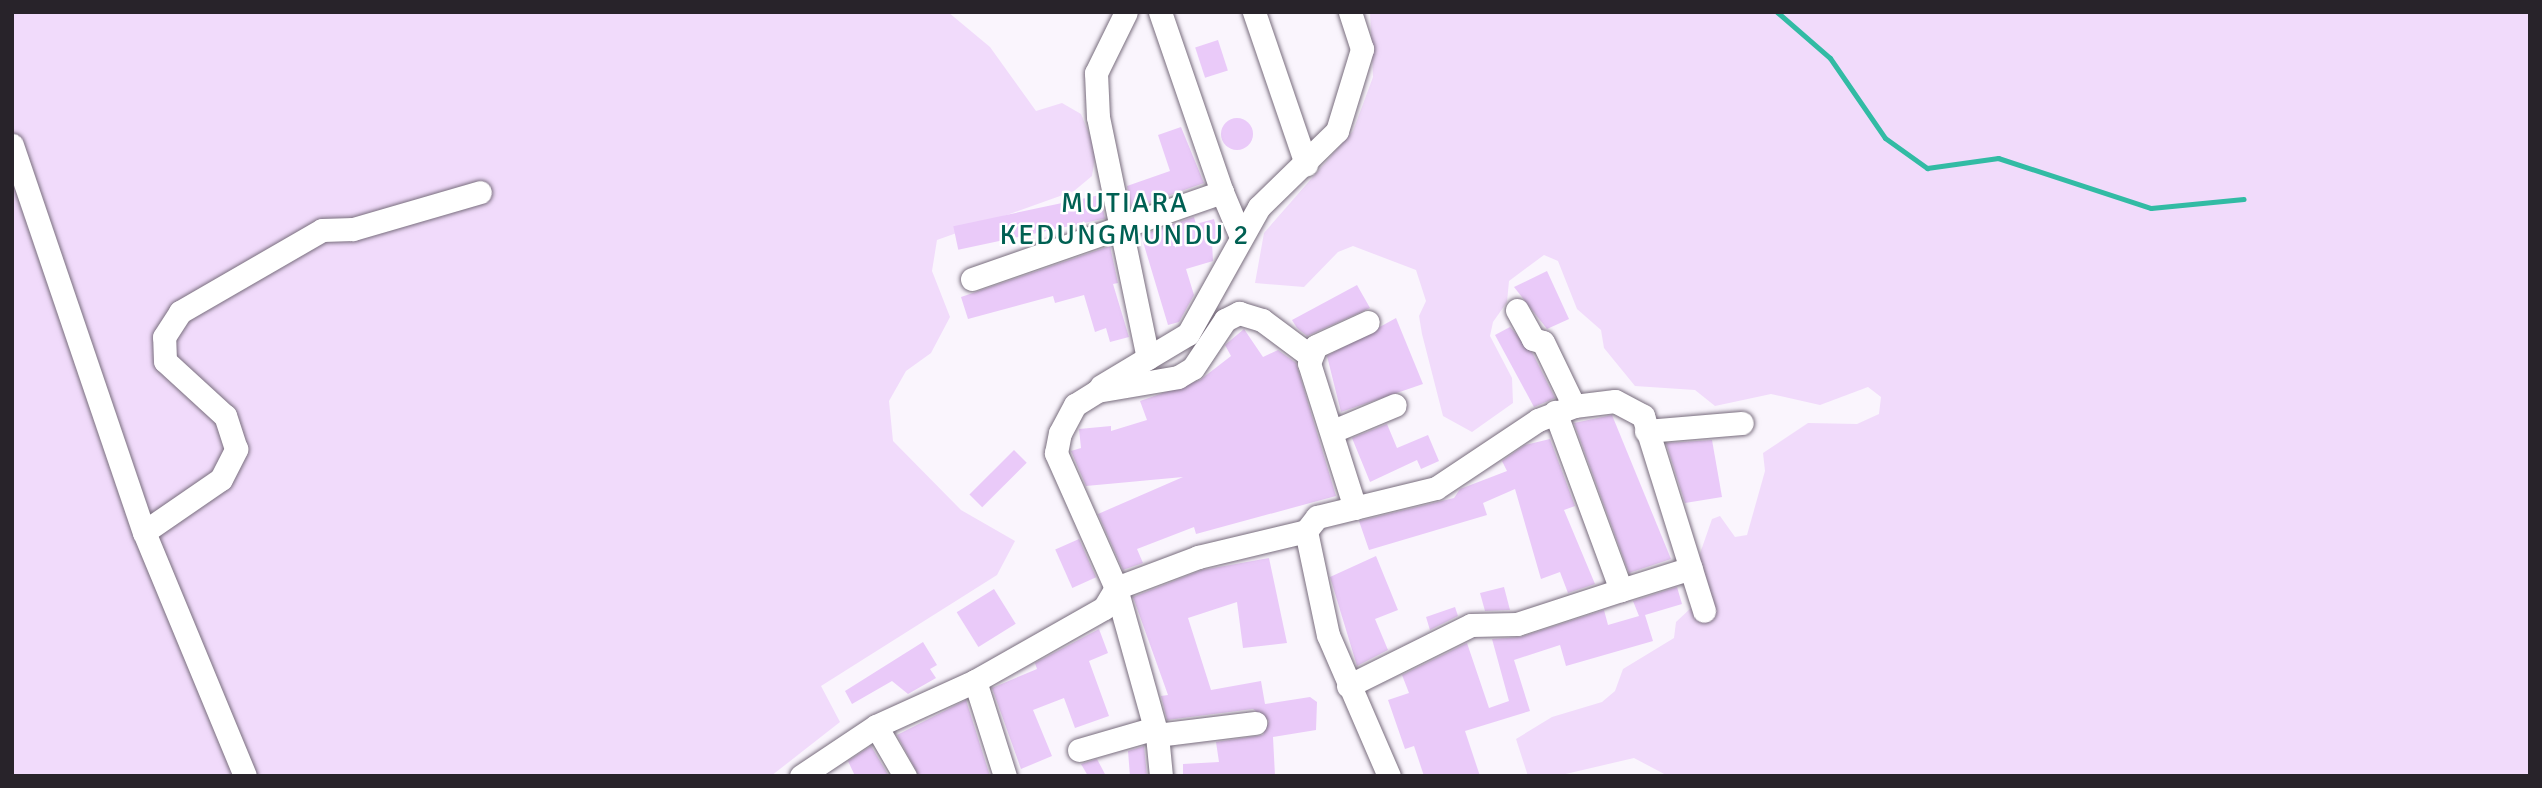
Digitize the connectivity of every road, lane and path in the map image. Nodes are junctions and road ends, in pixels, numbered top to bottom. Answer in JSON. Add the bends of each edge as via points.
{"nodes":[{"id":1,"x":1126,"y":12,"type":"edge"},
{"id":2,"x":1160,"y":12,"type":"edge"},
{"id":3,"x":1254,"y":12,"type":"edge"},
{"id":4,"x":1350,"y":12,"type":"edge"},
{"id":5,"x":12,"y":145,"type":"edge"},
{"id":6,"x":1306,"y":164,"type":"junction"},
{"id":7,"x":480,"y":192,"type":"dead end"},
{"id":8,"x":1223,"y":192,"type":"junction"},
{"id":9,"x":1121,"y":227,"type":"junction"},
{"id":10,"x":1241,"y":237,"type":"junction"},
{"id":11,"x":972,"y":279,"type":"dead end"},
{"id":12,"x":1517,"y":310,"type":"dead end"},
{"id":13,"x":1368,"y":322,"type":"dead end"},
{"id":14,"x":1309,"y":355,"type":"junction"},
{"id":15,"x":1148,"y":358,"type":"junction"},
{"id":16,"x":1097,"y":391,"type":"junction"},
{"id":17,"x":1395,"y":405,"type":"dead end"},
{"id":18,"x":1564,"y":409,"type":"junction"},
{"id":19,"x":1742,"y":424,"type":"dead end"},
{"id":20,"x":1333,"y":431,"type":"junction"},
{"id":21,"x":1646,"y":431,"type":"junction"},
{"id":22,"x":1355,"y":508,"type":"junction"},
{"id":23,"x":1306,"y":531,"type":"junction"},
{"id":24,"x":144,"y":532,"type":"junction"},
{"id":25,"x":1691,"y":568,"type":"junction"},
{"id":26,"x":1116,"y":588,"type":"junction"},
{"id":27,"x":1621,"y":590,"type":"junction"},
{"id":28,"x":1704,"y":611,"type":"dead end"},
{"id":29,"x":975,"y":681,"type":"junction"},
{"id":30,"x":1348,"y":686,"type":"junction"},
{"id":31,"x":1255,"y":723,"type":"dead end"},
{"id":32,"x":876,"y":726,"type":"junction"},
{"id":33,"x":1156,"y":732,"type":"junction"},
{"id":34,"x":1079,"y":750,"type":"dead end"},
{"id":35,"x":245,"y":776,"type":"edge"},
{"id":36,"x":801,"y":776,"type":"edge"},
{"id":37,"x":905,"y":776,"type":"edge"},
{"id":38,"x":1005,"y":776,"type":"edge"},
{"id":39,"x":1161,"y":776,"type":"edge"},
{"id":40,"x":1389,"y":776,"type":"edge"}],
"edges":[{"from":1,"to":9,"type":"street","via":[[1097,73],[1110,193]]},
{"from":2,"to":8,"type":"street"},
{"from":3,"to":6,"type":"street"},
{"from":4,"to":6,"type":"street","via":[[1362,50],[1353,82],[1337,131]]},
{"from":5,"to":24,"type":"street"},
{"from":6,"to":10,"type":"street","via":[[1259,207]]},
{"from":7,"to":24,"type":"street","via":[[353,229],[322,230],[180,312],[164,337],[165,361],[225,416],[236,449],[221,479]]},
{"from":8,"to":9,"type":"street"},
{"from":8,"to":10,"type":"street"},
{"from":9,"to":11,"type":"street"},
{"from":9,"to":15,"type":"street"},
{"from":10,"to":15,"type":"street","via":[[1200,320]]},
{"from":12,"to":18,"type":"street","via":[[1533,339],[1544,342]]},
{"from":13,"to":14,"type":"street"},
{"from":14,"to":16,"type":"street","via":[[1262,320],[1240,313],[1225,320],[1211,350],[1178,377]]},
{"from":14,"to":20,"type":"street"},
{"from":15,"to":16,"type":"street","via":[[1105,379]]},
{"from":16,"to":26,"type":"street","via":[[1066,418],[1056,453]]},
{"from":17,"to":20,"type":"street"},
{"from":18,"to":21,"type":"street","via":[[1626,403],[1643,416]]},
{"from":18,"to":22,"type":"street","via":[[1436,488]]},
{"from":18,"to":27,"type":"street"},
{"from":19,"to":21,"type":"street"},
{"from":20,"to":22,"type":"street"},
{"from":21,"to":25,"type":"street"},
{"from":22,"to":23,"type":"street","via":[[1317,517]]},
{"from":23,"to":26,"type":"street","via":[[1198,558]]},
{"from":23,"to":30,"type":"street","via":[[1328,635]]},
{"from":24,"to":35,"type":"street"},
{"from":25,"to":27,"type":"street"},
{"from":25,"to":28,"type":"street"},
{"from":26,"to":29,"type":"street","via":[[1104,608]]},
{"from":26,"to":33,"type":"street"},
{"from":27,"to":30,"type":"street","via":[[1517,624],[1471,625]]},
{"from":29,"to":32,"type":"street"},
{"from":29,"to":38,"type":"street"},
{"from":30,"to":40,"type":"street"},
{"from":31,"to":33,"type":"street"},
{"from":32,"to":36,"type":"street"},
{"from":32,"to":37,"type":"street"},
{"from":33,"to":34,"type":"street"},
{"from":33,"to":39,"type":"street"}]}
